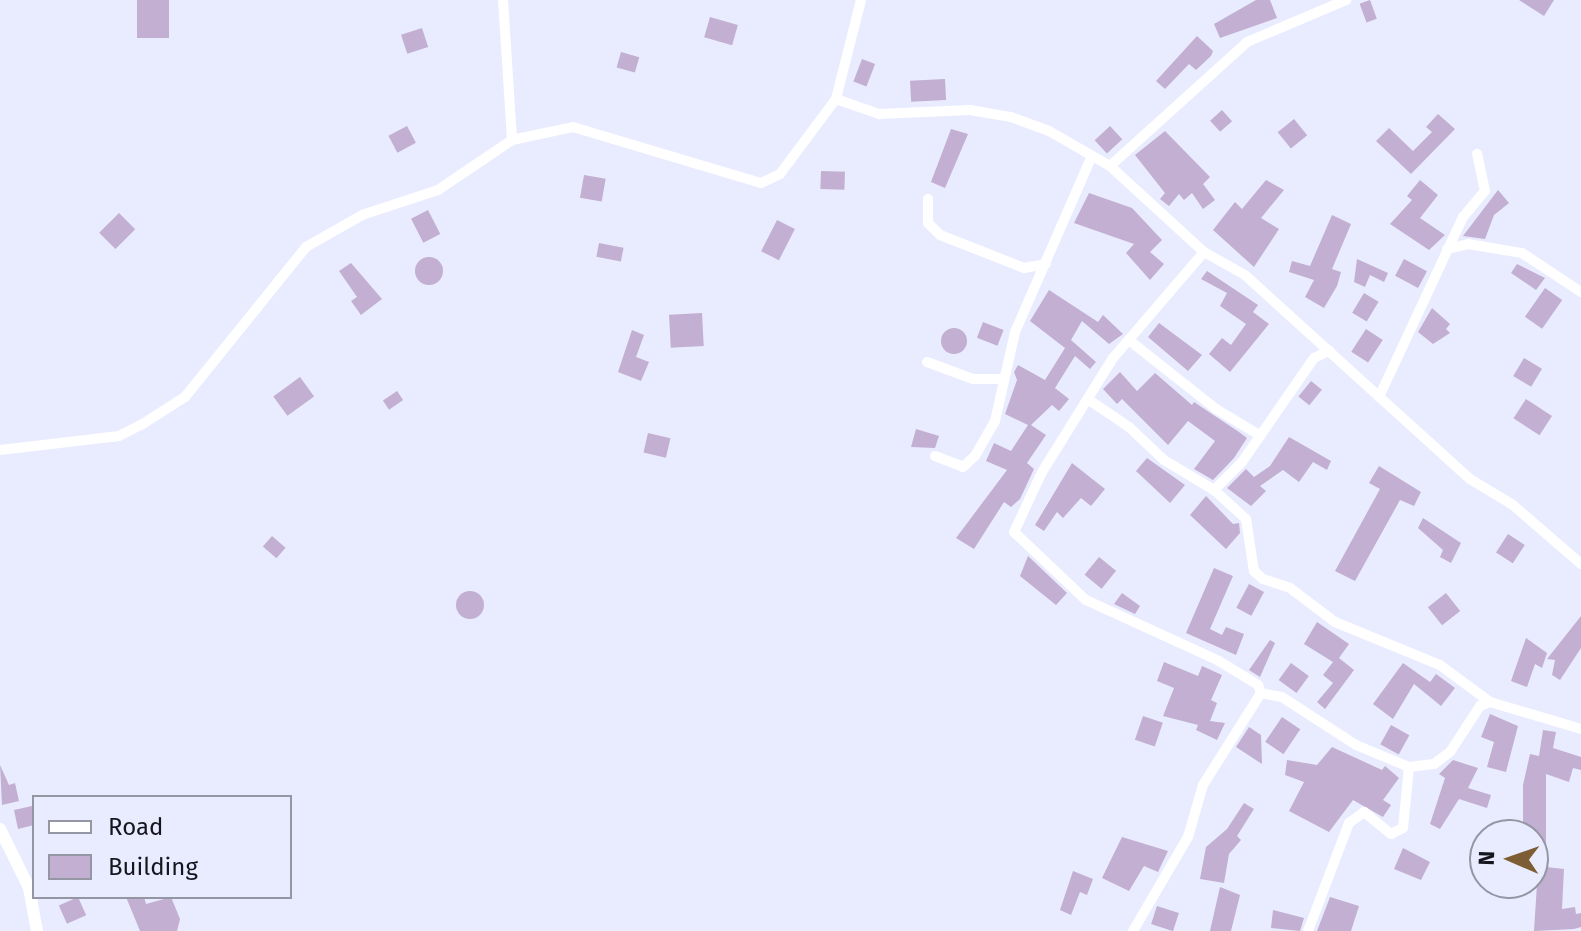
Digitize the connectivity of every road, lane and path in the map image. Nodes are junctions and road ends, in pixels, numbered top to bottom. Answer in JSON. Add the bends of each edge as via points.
{"nodes":[{"id":1,"x":503,"y":0,"type":"edge"},
{"id":2,"x":861,"y":0,"type":"edge"},
{"id":3,"x":1346,"y":0,"type":"edge"},
{"id":4,"x":836,"y":99,"type":"junction"},
{"id":5,"x":512,"y":140,"type":"junction"},
{"id":6,"x":1477,"y":154,"type":"dead end"},
{"id":7,"x":1092,"y":156,"type":"junction"},
{"id":8,"x":1110,"y":166,"type":"junction"},
{"id":9,"x":928,"y":199,"type":"dead end"},
{"id":10,"x":1447,"y":249,"type":"junction"},
{"id":11,"x":1204,"y":252,"type":"junction"},
{"id":12,"x":1046,"y":264,"type":"junction"},
{"id":13,"x":1581,"y":292,"type":"edge"},
{"id":14,"x":1130,"y":341,"type":"junction"},
{"id":15,"x":1329,"y":351,"type":"junction"},
{"id":16,"x":927,"y":362,"type":"dead end"},
{"id":17,"x":1000,"y":379,"type":"junction"},
{"id":18,"x":1379,"y":397,"type":"junction"},
{"id":19,"x":1089,"y":400,"type":"junction"},
{"id":20,"x":1261,"y":436,"type":"junction"},
{"id":21,"x":0,"y":450,"type":"edge"},
{"id":22,"x":935,"y":456,"type":"dead end"},
{"id":23,"x":1214,"y":490,"type":"junction"},
{"id":24,"x":1581,"y":564,"type":"edge"},
{"id":25,"x":1261,"y":693,"type":"junction"},
{"id":26,"x":1490,"y":702,"type":"junction"},
{"id":27,"x":1581,"y":729,"type":"edge"},
{"id":28,"x":1409,"y":767,"type":"junction"},
{"id":29,"x":0,"y":829,"type":"edge"},
{"id":30,"x":37,"y":931,"type":"edge"},
{"id":31,"x":1133,"y":931,"type":"edge"},
{"id":32,"x":1308,"y":931,"type":"edge"}],
"edges":[{"from":1,"to":5,"type":"street"},
{"from":2,"to":4,"type":"street"},
{"from":3,"to":8,"type":"street","via":[[1247,42]]},
{"from":4,"to":5,"type":"street","via":[[780,174],[761,183],[573,127]]},
{"from":4,"to":7,"type":"street","via":[[879,114],[970,110],[1011,117]]},
{"from":5,"to":21,"type":"street","via":[[438,190],[362,215],[306,247],[185,397],[141,425],[119,436]]},
{"from":6,"to":10,"type":"street","via":[[1485,191],[1463,217]]},
{"from":7,"to":8,"type":"street"},
{"from":7,"to":12,"type":"street"},
{"from":8,"to":11,"type":"street"},
{"from":9,"to":12,"type":"street","via":[[928,223],[940,235],[1024,268]]},
{"from":10,"to":13,"type":"street","via":[[1468,244],[1522,253]]},
{"from":10,"to":18,"type":"street"},
{"from":11,"to":14,"type":"street"},
{"from":11,"to":15,"type":"street","via":[[1245,275]]},
{"from":12,"to":17,"type":"street"},
{"from":14,"to":19,"type":"street","via":[[1113,358]]},
{"from":14,"to":20,"type":"street","via":[[1216,409]]},
{"from":15,"to":18,"type":"street"},
{"from":15,"to":20,"type":"street","via":[[1314,358]]},
{"from":16,"to":17,"type":"street","via":[[973,379]]},
{"from":17,"to":22,"type":"street","via":[[995,421],[975,456],[963,467]]},
{"from":18,"to":24,"type":"street","via":[[1470,479],[1513,505]]},
{"from":19,"to":23,"type":"street","via":[[1164,460]]},
{"from":19,"to":25,"type":"street","via":[[1042,472],[1014,532],[1086,600],[1219,661],[1258,685]]},
{"from":20,"to":23,"type":"street"},
{"from":23,"to":26,"type":"street","via":[[1246,519],[1254,571],[1263,579],[1290,588],[1335,622],[1440,665]]},
{"from":25,"to":28,"type":"street","via":[[1282,697],[1356,745]]},
{"from":25,"to":31,"type":"street","via":[[1224,745],[1198,799],[1188,837]]},
{"from":26,"to":27,"type":"street"},
{"from":26,"to":28,"type":"street","via":[[1480,706],[1450,752],[1434,764]]},
{"from":28,"to":32,"type":"street","via":[[1403,828],[1391,834],[1364,812],[1349,823]]},
{"from":29,"to":30,"type":"street","via":[[29,888]]}]}
